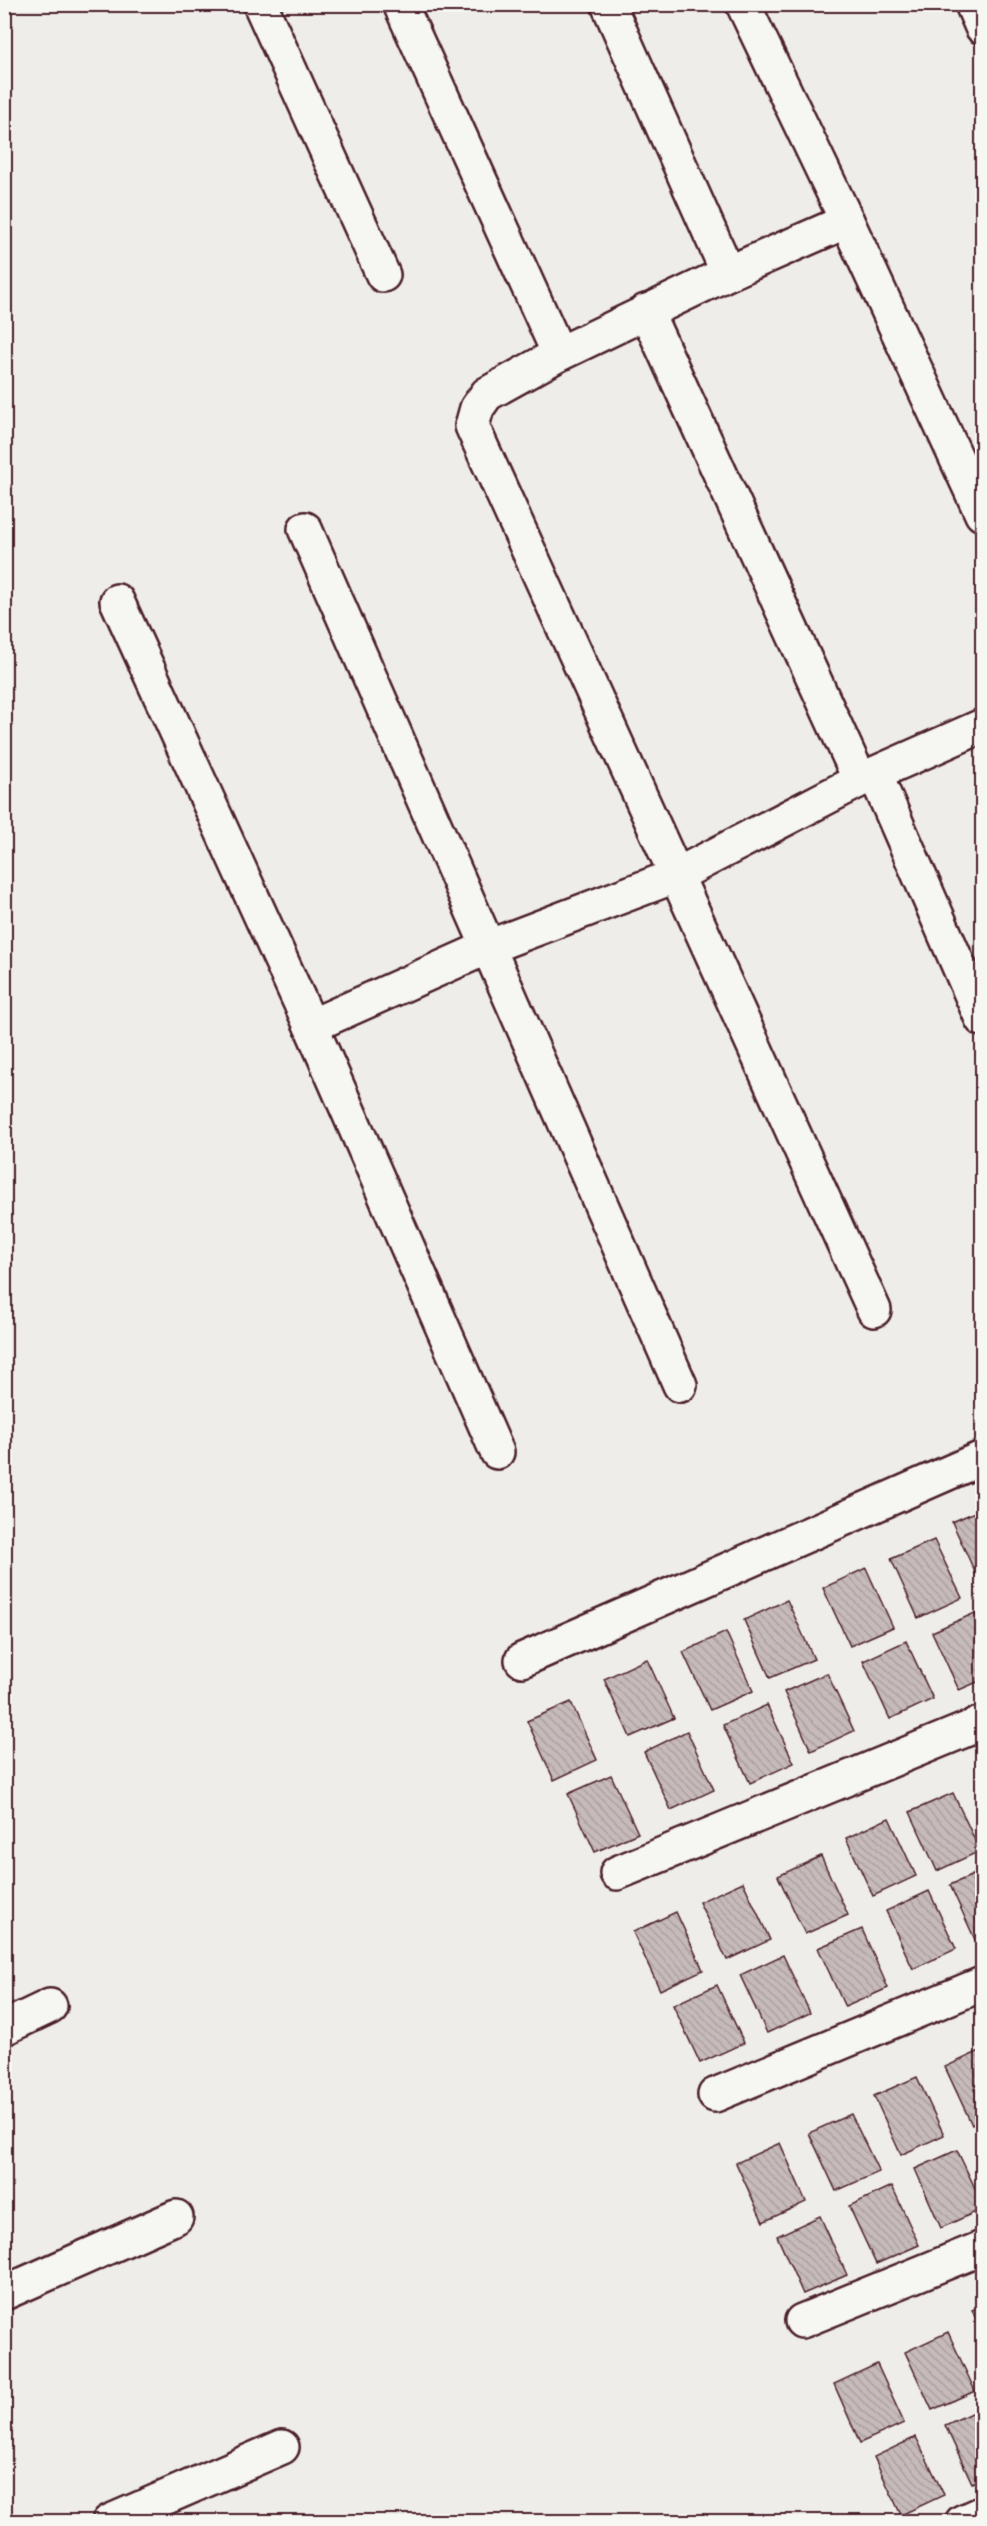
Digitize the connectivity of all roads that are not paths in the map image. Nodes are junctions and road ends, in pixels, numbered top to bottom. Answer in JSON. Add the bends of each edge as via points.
{"nodes":[{"id":1,"x":260,"y":4,"type":"edge"},
{"id":2,"x":400,"y":4,"type":"edge"},
{"id":3,"x":608,"y":4,"type":"edge"},
{"id":4,"x":743,"y":4,"type":"edge"},
{"id":5,"x":972,"y":4,"type":"edge"},
{"id":6,"x":982,"y":27,"type":"edge"},
{"id":7,"x":847,"y":220,"type":"junction"},
{"id":8,"x":728,"y":273,"type":"junction"},
{"id":9,"x":383,"y":275,"type":"dead end"},
{"id":10,"x":646,"y":311,"type":"junction"},
{"id":11,"x":559,"y":354,"type":"junction"},
{"id":12,"x":982,"y":514,"type":"edge"},
{"id":13,"x":305,"y":529,"type":"dead end"},
{"id":14,"x":117,"y":601,"type":"dead end"},
{"id":15,"x":982,"y":726,"type":"edge"},
{"id":16,"x":867,"y":777,"type":"junction"},
{"id":17,"x":675,"y":876,"type":"junction"},
{"id":18,"x":488,"y":947,"type":"junction"},
{"id":19,"x":982,"y":1019,"type":"edge"},
{"id":20,"x":311,"y":1026,"type":"junction"},
{"id":21,"x":874,"y":1310,"type":"dead end"},
{"id":22,"x":680,"y":1384,"type":"dead end"},
{"id":23,"x":497,"y":1452,"type":"dead end"},
{"id":24,"x":982,"y":1458,"type":"edge"},
{"id":25,"x":522,"y":1660,"type":"dead end"},
{"id":26,"x":982,"y":1723,"type":"edge"},
{"id":27,"x":617,"y":1873,"type":"dead end"},
{"id":28,"x":982,"y":1984,"type":"edge"},
{"id":29,"x":50,"y":2006,"type":"dead end"},
{"id":30,"x":4,"y":2028,"type":"edge"},
{"id":31,"x":715,"y":2095,"type":"dead end"},
{"id":32,"x":176,"y":2217,"type":"dead end"},
{"id":33,"x":982,"y":2248,"type":"edge"},
{"id":34,"x":4,"y":2293,"type":"edge"},
{"id":35,"x":802,"y":2321,"type":"dead end"},
{"id":36,"x":282,"y":2446,"type":"dead end"},
{"id":37,"x":982,"y":2513,"type":"edge"},
{"id":38,"x":109,"y":2522,"type":"edge"},
{"id":39,"x":963,"y":2522,"type":"edge"}],
"edges":[{"from":1,"to":9,"type":"street"},
{"from":2,"to":11,"type":"street"},
{"from":3,"to":8,"type":"street"},
{"from":4,"to":7,"type":"street"},
{"from":5,"to":6,"type":"street"},
{"from":7,"to":8,"type":"street"},
{"from":7,"to":12,"type":"street"},
{"from":8,"to":10,"type":"street"},
{"from":10,"to":11,"type":"street"},
{"from":10,"to":16,"type":"street"},
{"from":11,"to":17,"type":"street","via":[[487,394],[477,408],[472,426]]},
{"from":13,"to":18,"type":"street"},
{"from":14,"to":20,"type":"street"},
{"from":15,"to":16,"type":"street"},
{"from":16,"to":17,"type":"street"},
{"from":16,"to":19,"type":"street"},
{"from":17,"to":18,"type":"street"},
{"from":17,"to":21,"type":"street"},
{"from":18,"to":20,"type":"street"},
{"from":18,"to":22,"type":"street"},
{"from":20,"to":23,"type":"street"},
{"from":24,"to":25,"type":"street"},
{"from":26,"to":27,"type":"street"},
{"from":28,"to":31,"type":"street"},
{"from":29,"to":30,"type":"street"},
{"from":32,"to":34,"type":"street"},
{"from":33,"to":35,"type":"street"},
{"from":36,"to":38,"type":"street"},
{"from":37,"to":39,"type":"street"}]}
